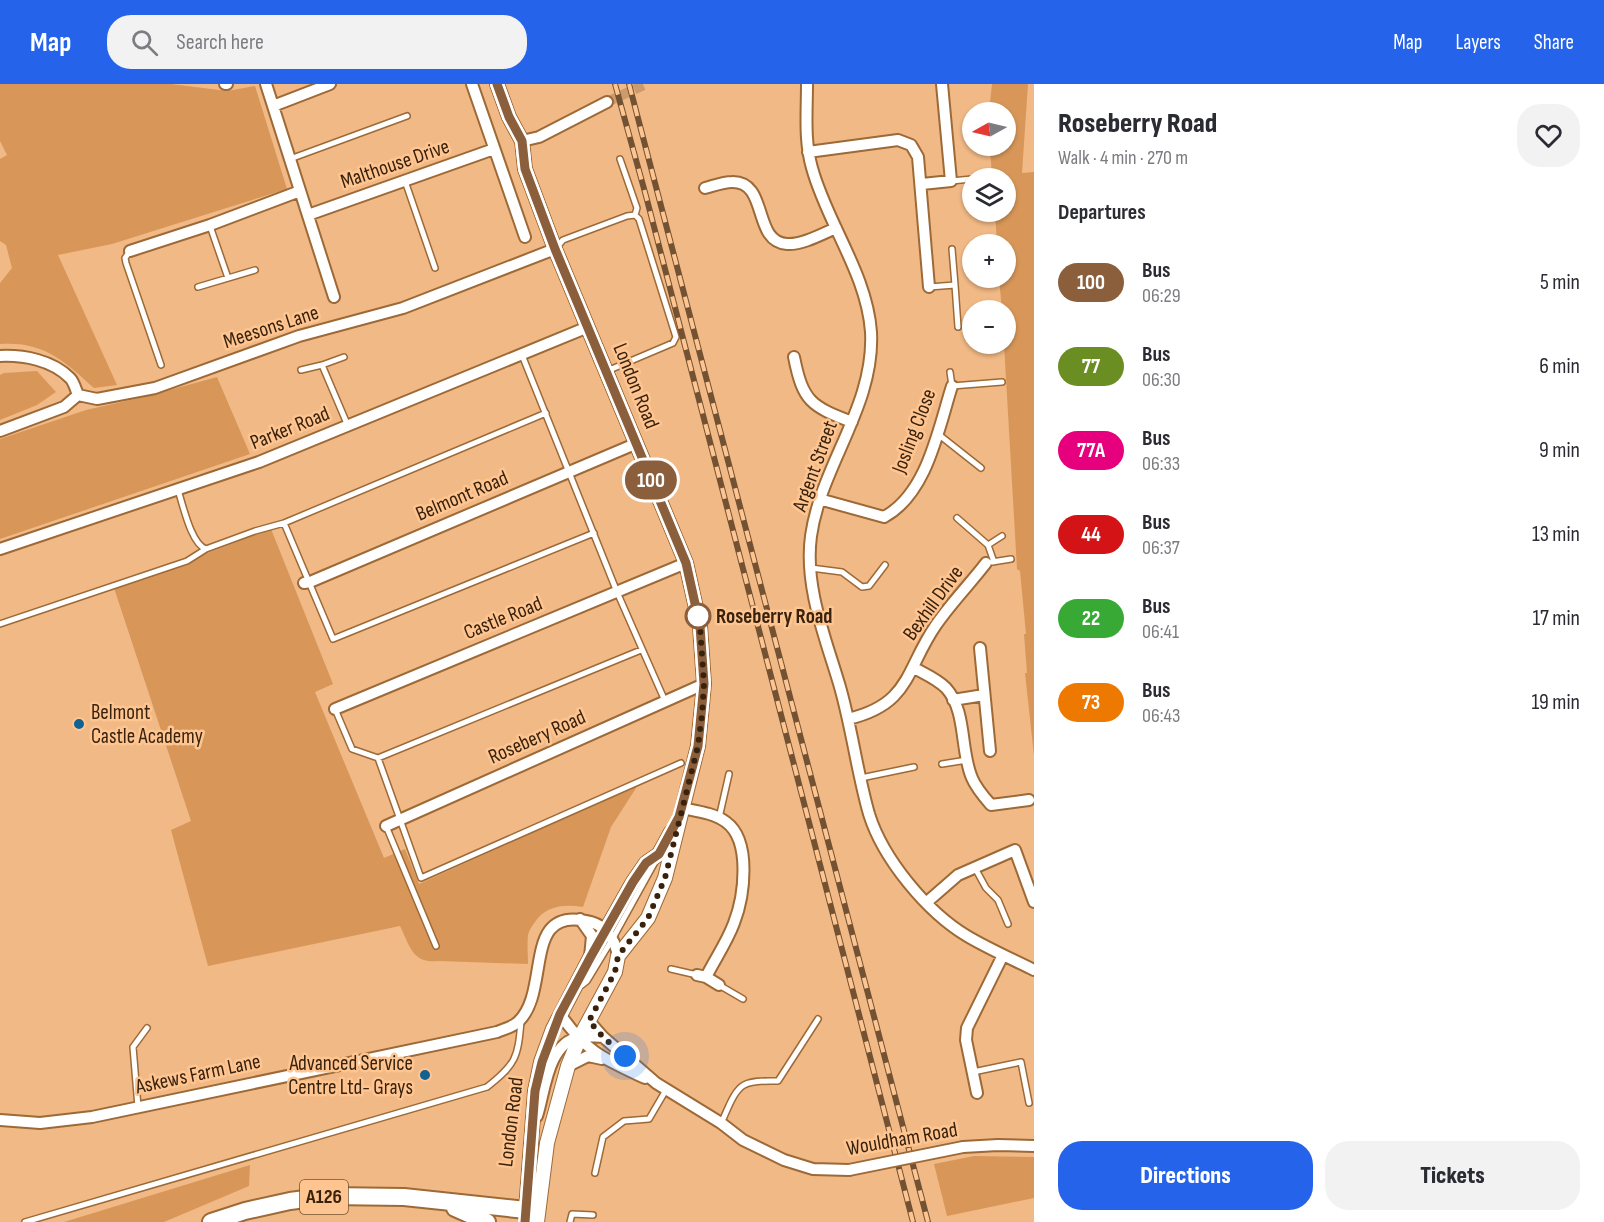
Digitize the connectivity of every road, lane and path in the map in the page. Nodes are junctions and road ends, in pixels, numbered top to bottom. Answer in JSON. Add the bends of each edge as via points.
{"nodes":[{"id":1,"x":266,"y":84,"type":"edge"},
{"id":2,"x":330,"y":84,"type":"edge"},
{"id":3,"x":472,"y":84,"type":"edge"},
{"id":4,"x":497,"y":84,"type":"edge"},
{"id":5,"x":807,"y":84,"type":"edge"},
{"id":6,"x":942,"y":84,"type":"edge"},
{"id":7,"x":607,"y":102,"type":"tunnel mouth"},
{"id":8,"x":273,"y":106,"type":"junction"},
{"id":9,"x":407,"y":116,"type":"dead end"},
{"id":10,"x":522,"y":141,"type":"junction"},
{"id":11,"x":494,"y":149,"type":"junction"},
{"id":12,"x":808,"y":152,"type":"junction"},
{"id":13,"x":290,"y":159,"type":"junction"},
{"id":14,"x":620,"y":159,"type":"dead end"},
{"id":15,"x":962,"y":180,"type":"edge"},
{"id":16,"x":405,"y":181,"type":"junction"},
{"id":17,"x":951,"y":181,"type":"junction"},
{"id":18,"x":922,"y":184,"type":"junction"},
{"id":19,"x":705,"y":188,"type":"dead end"},
{"id":20,"x":300,"y":191,"type":"junction"},
{"id":21,"x":308,"y":215,"type":"junction"},
{"id":22,"x":635,"y":215,"type":"junction"},
{"id":23,"x":210,"y":225,"type":"junction"},
{"id":24,"x":836,"y":228,"type":"junction"},
{"id":25,"x":525,"y":237,"type":"dead end"},
{"id":26,"x":555,"y":249,"type":"junction"},
{"id":27,"x":952,"y":249,"type":"dead end"},
{"id":28,"x":130,"y":251,"type":"joint"},
{"id":29,"x":435,"y":268,"type":"dead end"},
{"id":30,"x":255,"y":270,"type":"dead end"},
{"id":31,"x":228,"y":278,"type":"junction"},
{"id":32,"x":955,"y":285,"type":"junction"},
{"id":33,"x":198,"y":287,"type":"dead end"},
{"id":34,"x":929,"y":287,"type":"joint"},
{"id":35,"x":334,"y":297,"type":"dead end"},
{"id":36,"x":588,"y":327,"type":"junction"},
{"id":37,"x":958,"y":327,"type":"dead end"},
{"id":38,"x":522,"y":355,"type":"junction"},
{"id":39,"x":0,"y":356,"type":"edge"},
{"id":40,"x":344,"y":357,"type":"dead end"},
{"id":41,"x":794,"y":357,"type":"dead end"},
{"id":42,"x":161,"y":365,"type":"dead end"},
{"id":43,"x":322,"y":365,"type":"junction"},
{"id":44,"x":301,"y":370,"type":"dead end"},
{"id":45,"x":605,"y":371,"type":"junction"},
{"id":46,"x":950,"y":372,"type":"dead end"},
{"id":47,"x":1002,"y":382,"type":"dead end"},
{"id":48,"x":952,"y":386,"type":"junction"},
{"id":49,"x":78,"y":395,"type":"junction"},
{"id":50,"x":546,"y":413,"type":"junction"},
{"id":51,"x":852,"y":422,"type":"junction"},
{"id":52,"x":348,"y":426,"type":"junction"},
{"id":53,"x":0,"y":431,"type":"edge"},
{"id":54,"x":937,"y":433,"type":"junction"},
{"id":55,"x":635,"y":444,"type":"junction"},
{"id":56,"x":981,"y":468,"type":"dead end"},
{"id":57,"x":570,"y":472,"type":"junction"},
{"id":58,"x":178,"y":490,"type":"junction"},
{"id":59,"x":819,"y":499,"type":"junction"},
{"id":60,"x":957,"y":518,"type":"dead end"},
{"id":61,"x":284,"y":523,"type":"junction"},
{"id":62,"x":594,"y":533,"type":"junction"},
{"id":63,"x":1002,"y":536,"type":"dead end"},
{"id":64,"x":988,"y":545,"type":"junction"},
{"id":65,"x":0,"y":549,"type":"edge"},
{"id":66,"x":206,"y":549,"type":"junction"},
{"id":67,"x":1011,"y":559,"type":"dead end"},
{"id":68,"x":686,"y":563,"type":"junction"},
{"id":69,"x":990,"y":563,"type":"junction"},
{"id":70,"x":885,"y":565,"type":"dead end"},
{"id":71,"x":809,"y":568,"type":"junction"},
{"id":72,"x":307,"y":583,"type":"junction"},
{"id":73,"x":617,"y":592,"type":"junction"},
{"id":74,"x":0,"y":624,"type":"edge"},
{"id":75,"x":980,"y":648,"type":"dead end"},
{"id":76,"x":641,"y":650,"type":"junction"},
{"id":77,"x":914,"y":668,"type":"junction"},
{"id":78,"x":704,"y":684,"type":"junction"},
{"id":79,"x":984,"y":695,"type":"junction"},
{"id":80,"x":953,"y":700,"type":"junction"},
{"id":81,"x":665,"y":701,"type":"junction"},
{"id":82,"x":335,"y":709,"type":"joint"},
{"id":83,"x":848,"y":719,"type":"junction"},
{"id":84,"x":990,"y":751,"type":"dead end"},
{"id":85,"x":378,"y":758,"type":"junction"},
{"id":86,"x":967,"y":760,"type":"junction"},
{"id":87,"x":681,"y":763,"type":"dead end"},
{"id":88,"x":942,"y":764,"type":"dead end"},
{"id":89,"x":914,"y":767,"type":"dead end"},
{"id":90,"x":729,"y":774,"type":"dead end"},
{"id":91,"x":861,"y":778,"type":"junction"},
{"id":92,"x":1029,"y":800,"type":"dead end"},
{"id":93,"x":680,"y":813,"type":"junction"},
{"id":94,"x":719,"y":818,"type":"junction"},
{"id":95,"x":400,"y":820,"type":"junction"},
{"id":96,"x":386,"y":826,"type":"joint"},
{"id":97,"x":975,"y":868,"type":"junction"},
{"id":98,"x":927,"y":902,"type":"junction"},
{"id":99,"x":1034,"y":902,"type":"edge"},
{"id":100,"x":579,"y":919,"type":"junction"},
{"id":101,"x":1008,"y":924,"type":"dead end"},
{"id":102,"x":609,"y":935,"type":"junction"},
{"id":103,"x":436,"y":946,"type":"dead end"},
{"id":104,"x":1003,"y":955,"type":"junction"},
{"id":105,"x":618,"y":956,"type":"junction"},
{"id":106,"x":590,"y":958,"type":"junction"},
{"id":107,"x":671,"y":969,"type":"dead end"},
{"id":108,"x":1034,"y":970,"type":"edge"},
{"id":109,"x":702,"y":976,"type":"junction"},
{"id":110,"x":719,"y":986,"type":"joint"},
{"id":111,"x":569,"y":996,"type":"junction"},
{"id":112,"x":743,"y":999,"type":"dead end"},
{"id":113,"x":560,"y":1014,"type":"junction"},
{"id":114,"x":521,"y":1019,"type":"junction"},
{"id":115,"x":818,"y":1019,"type":"dead end"},
{"id":116,"x":589,"y":1021,"type":"junction"},
{"id":117,"x":147,"y":1028,"type":"dead end"},
{"id":118,"x":580,"y":1036,"type":"junction"},
{"id":119,"x":603,"y":1037,"type":"junction"},
{"id":120,"x":602,"y":1059,"type":"junction"},
{"id":121,"x":568,"y":1066,"type":"junction"},
{"id":122,"x":973,"y":1072,"type":"junction"},
{"id":123,"x":656,"y":1083,"type":"junction"},
{"id":124,"x":666,"y":1090,"type":"junction"},
{"id":125,"x":977,"y":1093,"type":"dead end"},
{"id":126,"x":1029,"y":1103,"type":"dead end"},
{"id":127,"x":138,"y":1107,"type":"junction"},
{"id":128,"x":0,"y":1120,"type":"edge"},
{"id":129,"x":721,"y":1123,"type":"junction"},
{"id":130,"x":531,"y":1134,"type":"junction"},
{"id":131,"x":1034,"y":1146,"type":"edge"},
{"id":132,"x":595,"y":1173,"type":"dead end"},
{"id":133,"x":440,"y":1202,"type":"junction"},
{"id":134,"x":593,"y":1215,"type":"dead end"},
{"id":135,"x":531,"y":1219,"type":"edge"},
{"id":136,"x":25,"y":1222,"type":"edge"},
{"id":137,"x":211,"y":1222,"type":"edge"},
{"id":138,"x":487,"y":1222,"type":"edge"},
{"id":139,"x":570,"y":1222,"type":"edge"}],
"edges":[{"from":1,"to":8,"type":"street"},
{"from":2,"to":8,"type":"street"},
{"from":3,"to":11,"type":"street"},
{"from":4,"to":10,"type":"street","name":"London Road"},
{"from":5,"to":12,"type":"street","name":"Argent Street"},
{"from":6,"to":17,"type":"street"},
{"from":7,"to":10,"type":"street"},
{"from":8,"to":13,"type":"street"},
{"from":9,"to":13,"type":"lane"},
{"from":10,"to":26,"type":"street","name":"London Road","via":[[525,169]]},
{"from":11,"to":16,"type":"street","name":"Malthouse Drive"},
{"from":11,"to":25,"type":"street"},
{"from":12,"to":18,"type":"street","via":[[898,140],[911,146],[918,157]]},
{"from":12,"to":24,"type":"street","name":"Argent Street"},
{"from":13,"to":20,"type":"street"},
{"from":14,"to":22,"type":"lane","via":[[637,208]]},
{"from":15,"to":17,"type":"lane"},
{"from":16,"to":21,"type":"street","name":"Malthouse Drive"},
{"from":16,"to":29,"type":"lane"},
{"from":17,"to":18,"type":"street"},
{"from":18,"to":34,"type":"street"},
{"from":19,"to":24,"type":"street","via":[[740,182],[756,198],[770,237],[786,245]]},
{"from":20,"to":21,"type":"street"},
{"from":20,"to":23,"type":"street"},
{"from":21,"to":35,"type":"street"},
{"from":22,"to":26,"type":"lane","via":[[563,240]]},
{"from":22,"to":45,"type":"lane","via":[[676,337],[673,344]]},
{"from":23,"to":28,"type":"street"},
{"from":23,"to":31,"type":"lane"},
{"from":24,"to":51,"type":"street","name":"Argent Street","via":[[863,293],[871,333],[867,380]]},
{"from":26,"to":36,"type":"street","name":"London Road"},
{"from":26,"to":49,"type":"street","name":"Meesons Lane","via":[[403,308],[299,336],[155,388],[98,399]]},
{"from":27,"to":32,"type":"lane"},
{"from":28,"to":42,"type":"lane","via":[[126,263]]},
{"from":30,"to":31,"type":"lane"},
{"from":31,"to":33,"type":"lane"},
{"from":32,"to":34,"type":"lane"},
{"from":32,"to":37,"type":"lane"},
{"from":36,"to":38,"type":"street","name":"Parker Road"},
{"from":36,"to":45,"type":"street","name":"London Road"},
{"from":38,"to":50,"type":"lane"},
{"from":38,"to":52,"type":"street","name":"Parker Road"},
{"from":39,"to":49,"type":"street","via":[[45,362],[71,379]]},
{"from":40,"to":43,"type":"lane"},
{"from":41,"to":51,"type":"street","via":[[798,376],[814,405]]},
{"from":43,"to":44,"type":"lane"},
{"from":43,"to":52,"type":"lane"},
{"from":45,"to":55,"type":"street","name":"London Road"},
{"from":46,"to":48,"type":"lane"},
{"from":47,"to":48,"type":"lane"},
{"from":48,"to":54,"type":"street","name":"Josling Close"},
{"from":49,"to":53,"type":"street","via":[[64,407]]},
{"from":50,"to":57,"type":"lane"},
{"from":50,"to":61,"type":"lane"},
{"from":51,"to":59,"type":"street","name":"Argent Street"},
{"from":52,"to":58,"type":"street","name":"Parker Road"},
{"from":54,"to":56,"type":"lane"},
{"from":54,"to":59,"type":"street","name":"Josling Close","via":[[922,478],[897,510],[884,517]]},
{"from":55,"to":57,"type":"street","name":"Belmont Road"},
{"from":55,"to":68,"type":"street","name":"London Road"},
{"from":57,"to":62,"type":"lane"},
{"from":57,"to":72,"type":"street","name":"Belmont Road"},
{"from":58,"to":65,"type":"street","name":"Parker Road"},
{"from":58,"to":66,"type":"lane","via":[[195,539]]},
{"from":59,"to":71,"type":"street","name":"Argent Street"},
{"from":60,"to":64,"type":"lane"},
{"from":61,"to":66,"type":"lane"},
{"from":61,"to":72,"type":"lane"},
{"from":62,"to":72,"type":"lane","via":[[333,639]]},
{"from":62,"to":73,"type":"lane"},
{"from":63,"to":64,"type":"lane"},
{"from":64,"to":69,"type":"lane"},
{"from":66,"to":74,"type":"lane","via":[[187,561]]},
{"from":67,"to":69,"type":"lane"},
{"from":68,"to":73,"type":"street","name":"Castle Road"},
{"from":68,"to":78,"type":"street","name":"London Road","via":[[700,626]]},
{"from":69,"to":77,"type":"street","name":"Bexhill Drive","via":[[938,622]]},
{"from":70,"to":71,"type":"lane","via":[[869,586],[862,587],[842,572]]},
{"from":71,"to":83,"type":"street","name":"Argent Street"},
{"from":73,"to":76,"type":"lane"},
{"from":73,"to":82,"type":"street","name":"Castle Road"},
{"from":75,"to":79,"type":"street"},
{"from":76,"to":81,"type":"lane"},
{"from":76,"to":85,"type":"lane"},
{"from":77,"to":80,"type":"street","name":"Bexhill Drive","via":[[938,681]]},
{"from":77,"to":83,"type":"street","name":"Bexhill Drive","via":[[899,692],[877,710]]},
{"from":78,"to":81,"type":"street","name":"Rosebery Road"},
{"from":78,"to":93,"type":"street","name":"London Road","via":[[698,746]]},
{"from":79,"to":80,"type":"street"},
{"from":79,"to":84,"type":"street"},
{"from":80,"to":86,"type":"street","name":"Bexhill Drive"},
{"from":81,"to":95,"type":"street","name":"Rosebery Road"},
{"from":82,"to":85,"type":"lane","via":[[352,749]]},
{"from":83,"to":91,"type":"street","name":"Argent Street"},
{"from":85,"to":95,"type":"lane"},
{"from":86,"to":88,"type":"lane"},
{"from":86,"to":92,"type":"street","name":"Bexhill Drive","via":[[971,778],[991,805]]},
{"from":87,"to":95,"type":"lane","via":[[421,878]]},
{"from":89,"to":91,"type":"lane"},
{"from":90,"to":94,"type":"lane"},
{"from":91,"to":98,"type":"street","name":"Argent Street","via":[[880,841],[894,866]]},
{"from":93,"to":94,"type":"street"},
{"from":93,"to":102,"type":"street","name":"London Road","via":[[659,854],[646,863]]},
{"from":93,"to":105,"type":"street","name":"London Road","via":[[665,878],[648,918]]},
{"from":94,"to":109,"type":"street","via":[[730,826],[740,844],[743,881],[735,923]]},
{"from":95,"to":96,"type":"street","name":"Rosebery Road"},
{"from":96,"to":103,"type":"lane"},
{"from":97,"to":98,"type":"street","via":[[958,875]]},
{"from":97,"to":99,"type":"street","via":[[1015,850]]},
{"from":97,"to":101,"type":"lane","via":[[998,900]]},
{"from":98,"to":104,"type":"street","name":"Argent Street","via":[[966,935]]},
{"from":100,"to":102,"type":"street","via":[[596,924]]},
{"from":100,"to":106,"type":"street","via":[[592,936]]},
{"from":100,"to":114,"type":"street","via":[[563,920],[549,931]]},
{"from":102,"to":105,"type":"street"},
{"from":102,"to":106,"type":"street","name":"London Road"},
{"from":102,"to":111,"type":"lane","name":"London Road","via":[[586,981]]},
{"from":104,"to":108,"type":"street","name":"Argent Street"},
{"from":104,"to":122,"type":"street","via":[[967,1028]]},
{"from":105,"to":116,"type":"street","name":"London Road","via":[[615,972]]},
{"from":106,"to":111,"type":"street","name":"London Road"},
{"from":107,"to":109,"type":"lane"},
{"from":109,"to":110,"type":"street"},
{"from":110,"to":112,"type":"lane"},
{"from":111,"to":113,"type":"street","name":"London Road"},
{"from":113,"to":118,"type":"street","name":"Wouldham Road"},
{"from":113,"to":130,"type":"street","name":"London Road","via":[[542,1062]]},
{"from":114,"to":127,"type":"street","name":"Askews Farm Lane","via":[[497,1032]]},
{"from":114,"to":136,"type":"lane","via":[[514,1059],[506,1072],[487,1087]]},
{"from":115,"to":129,"type":"lane","via":[[778,1081],[744,1085]]},
{"from":116,"to":118,"type":"street","name":"London Road"},
{"from":116,"to":119,"type":"street","name":"Wouldham Road"},
{"from":117,"to":127,"type":"lane","via":[[133,1047]]},
{"from":118,"to":119,"type":"street"},
{"from":118,"to":120,"type":"street","name":"Wouldham Road","via":[[583,1044]]},
{"from":118,"to":121,"type":"street","name":"London Road"},
{"from":118,"to":130,"type":"street","via":[[556,1056]]},
{"from":119,"to":123,"type":"street","name":"Wouldham Road"},
{"from":120,"to":121,"type":"street","via":[[588,1056]]},
{"from":120,"to":123,"type":"street","name":"Wouldham Road"},
{"from":121,"to":135,"type":"street","name":"London Road"},
{"from":122,"to":125,"type":"street"},
{"from":122,"to":126,"type":"lane","via":[[1021,1062]]},
{"from":123,"to":124,"type":"street","name":"Wouldham Road"},
{"from":124,"to":129,"type":"street","name":"Wouldham Road"},
{"from":124,"to":132,"type":"lane","via":[[649,1119],[624,1121],[603,1137]]},
{"from":127,"to":128,"type":"street","name":"Askews Farm Lane","via":[[40,1123]]},
{"from":129,"to":131,"type":"street","name":"Wouldham Road","bridge":true,"via":[[744,1140],[784,1160],[813,1169],[849,1170],[963,1147]]},
{"from":130,"to":135,"type":"street","name":"London Road"},
{"from":133,"to":135,"type":"main road","number":"A126"},
{"from":133,"to":137,"type":"main road","number":"A126","via":[[404,1197],[328,1196],[245,1211]]},
{"from":133,"to":138,"type":"main road","number":"A126"},
{"from":134,"to":139,"type":"lane","via":[[572,1214]]}]}
